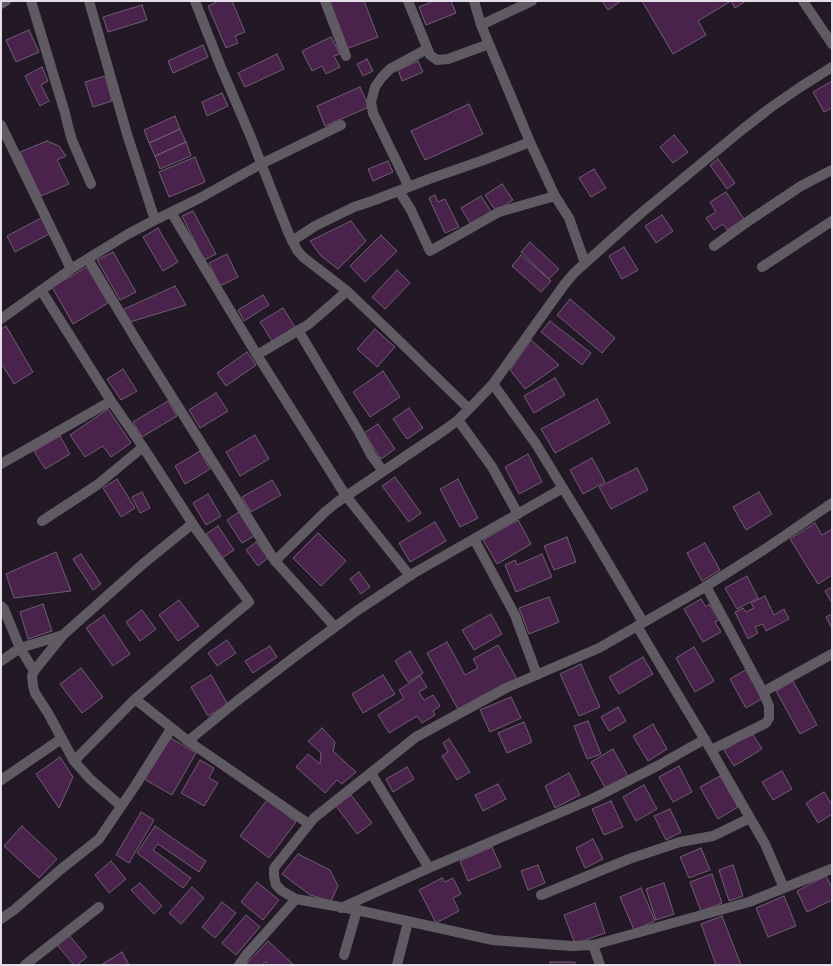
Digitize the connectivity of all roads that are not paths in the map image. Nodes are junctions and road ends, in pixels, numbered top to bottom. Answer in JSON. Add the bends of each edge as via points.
{"nodes":[{"id":1,"x":6,"y":1,"type":"edge"},
{"id":2,"x":31,"y":1,"type":"edge"},
{"id":3,"x":89,"y":1,"type":"edge"},
{"id":4,"x":195,"y":1,"type":"edge"},
{"id":5,"x":325,"y":1,"type":"edge"},
{"id":6,"x":408,"y":1,"type":"edge"},
{"id":7,"x":474,"y":1,"type":"edge"},
{"id":8,"x":532,"y":1,"type":"edge"},
{"id":9,"x":803,"y":1,"type":"edge"},
{"id":10,"x":1,"y":4,"type":"edge"},
{"id":11,"x":482,"y":25,"type":"junction"},
{"id":12,"x":489,"y":44,"type":"junction"},
{"id":13,"x":832,"y":44,"type":"edge"},
{"id":14,"x":427,"y":49,"type":"junction"},
{"id":15,"x":346,"y":56,"type":"dead end"},
{"id":16,"x":832,"y":67,"type":"edge"},
{"id":17,"x":1,"y":125,"type":"edge"},
{"id":18,"x":341,"y":125,"type":"dead end"},
{"id":19,"x":530,"y":142,"type":"junction"},
{"id":20,"x":261,"y":164,"type":"junction"},
{"id":21,"x":832,"y":170,"type":"edge"},
{"id":22,"x":91,"y":184,"type":"dead end"},
{"id":23,"x":409,"y":187,"type":"junction"},
{"id":24,"x":399,"y":191,"type":"junction"},
{"id":25,"x":555,"y":196,"type":"junction"},
{"id":26,"x":171,"y":212,"type":"junction"},
{"id":27,"x":156,"y":220,"type":"junction"},
{"id":28,"x":832,"y":221,"type":"edge"},
{"id":29,"x":292,"y":241,"type":"junction"},
{"id":30,"x":714,"y":246,"type":"dead end"},
{"id":31,"x":88,"y":259,"type":"junction"},
{"id":32,"x":585,"y":263,"type":"junction"},
{"id":33,"x":762,"y":267,"type":"dead end"},
{"id":34,"x":71,"y":269,"type":"junction"},
{"id":35,"x":40,"y":290,"type":"junction"},
{"id":36,"x":347,"y":291,"type":"junction"},
{"id":37,"x":1,"y":319,"type":"edge"},
{"id":38,"x":298,"y":330,"type":"junction"},
{"id":39,"x":256,"y":355,"type":"junction"},
{"id":40,"x":492,"y":384,"type":"junction"},
{"id":41,"x":111,"y":401,"type":"junction"},
{"id":42,"x":469,"y":409,"type":"junction"},
{"id":43,"x":458,"y":420,"type":"junction"},
{"id":44,"x":143,"y":447,"type":"junction"},
{"id":45,"x":1,"y":464,"type":"edge"},
{"id":46,"x":383,"y":471,"type":"junction"},
{"id":47,"x":563,"y":488,"type":"junction"},
{"id":48,"x":346,"y":496,"type":"junction"},
{"id":49,"x":832,"y":503,"type":"edge"},
{"id":50,"x":518,"y":514,"type":"junction"},
{"id":51,"x":42,"y":521,"type":"dead end"},
{"id":52,"x":192,"y":524,"type":"junction"},
{"id":53,"x":474,"y":539,"type":"junction"},
{"id":54,"x":275,"y":560,"type":"junction"},
{"id":55,"x":410,"y":576,"type":"junction"},
{"id":56,"x":706,"y":586,"type":"junction"},
{"id":57,"x":1,"y":606,"type":"edge"},
{"id":58,"x":640,"y":624,"type":"junction"},
{"id":59,"x":335,"y":627,"type":"junction"},
{"id":60,"x":63,"y":635,"type":"junction"},
{"id":61,"x":20,"y":648,"type":"junction"},
{"id":62,"x":832,"y":654,"type":"edge"},
{"id":63,"x":1,"y":661,"type":"edge"},
{"id":64,"x":34,"y":671,"type":"junction"},
{"id":65,"x":537,"y":675,"type":"junction"},
{"id":66,"x":763,"y":692,"type":"junction"},
{"id":67,"x":135,"y":699,"type":"junction"},
{"id":68,"x":171,"y":728,"type":"junction"},
{"id":69,"x":61,"y":739,"type":"junction"},
{"id":70,"x":705,"y":739,"type":"junction"},
{"id":71,"x":188,"y":741,"type":"junction"},
{"id":72,"x":711,"y":750,"type":"junction"},
{"id":73,"x":74,"y":761,"type":"junction"},
{"id":74,"x":371,"y":773,"type":"junction"},
{"id":75,"x":1,"y":780,"type":"edge"},
{"id":76,"x":121,"y":806,"type":"junction"},
{"id":77,"x":750,"y":818,"type":"junction"},
{"id":78,"x":309,"y":824,"type":"junction"},
{"id":79,"x":429,"y":868,"type":"junction"},
{"id":80,"x":832,"y":870,"type":"edge"},
{"id":81,"x":784,"y":888,"type":"junction"},
{"id":82,"x":541,"y":895,"type":"dead end"},
{"id":83,"x":296,"y":899,"type":"junction"},
{"id":84,"x":99,"y":907,"type":"dead end"},
{"id":85,"x":341,"y":908,"type":"junction"},
{"id":86,"x":357,"y":910,"type":"junction"},
{"id":87,"x":1,"y":919,"type":"edge"},
{"id":88,"x":408,"y":922,"type":"junction"},
{"id":89,"x":593,"y":945,"type":"junction"},
{"id":90,"x":344,"y":955,"type":"dead end"},
{"id":91,"x":25,"y":965,"type":"edge"},
{"id":92,"x":239,"y":965,"type":"edge"},
{"id":93,"x":397,"y":965,"type":"edge"},
{"id":94,"x":600,"y":965,"type":"edge"}],
"edges":[{"from":1,"to":10,"type":"street"},
{"from":2,"to":22,"type":"street","via":[[72,140]]},
{"from":3,"to":27,"type":"street","via":[[127,134]]},
{"from":4,"to":20,"type":"street"},
{"from":5,"to":15,"type":"street"},
{"from":6,"to":14,"type":"street"},
{"from":7,"to":11,"type":"street"},
{"from":8,"to":11,"type":"street"},
{"from":9,"to":13,"type":"street"},
{"from":11,"to":12,"type":"street"},
{"from":12,"to":14,"type":"street","via":[[448,59],[437,60]]},
{"from":12,"to":19,"type":"street"},
{"from":14,"to":23,"type":"street","via":[[390,69],[375,87],[371,102],[373,112]]},
{"from":16,"to":32,"type":"street","via":[[743,129]]},
{"from":17,"to":34,"type":"street"},
{"from":18,"to":20,"type":"street"},
{"from":19,"to":23,"type":"street"},
{"from":19,"to":25,"type":"street"},
{"from":20,"to":26,"type":"street"},
{"from":20,"to":29,"type":"street"},
{"from":21,"to":30,"type":"street","via":[[801,186]]},
{"from":23,"to":24,"type":"street"},
{"from":24,"to":25,"type":"street","via":[[430,251],[499,212]]},
{"from":24,"to":29,"type":"street","via":[[354,207],[315,226]]},
{"from":25,"to":32,"type":"street","via":[[569,218]]},
{"from":26,"to":27,"type":"street"},
{"from":26,"to":39,"type":"street"},
{"from":27,"to":31,"type":"street"},
{"from":28,"to":33,"type":"street"},
{"from":29,"to":36,"type":"street","via":[[303,257]]},
{"from":31,"to":34,"type":"street"},
{"from":31,"to":54,"type":"street"},
{"from":32,"to":40,"type":"street","via":[[564,285]]},
{"from":34,"to":35,"type":"street"},
{"from":35,"to":37,"type":"street"},
{"from":35,"to":41,"type":"street"},
{"from":36,"to":38,"type":"street","via":[[309,324]]},
{"from":36,"to":42,"type":"street"},
{"from":38,"to":39,"type":"street"},
{"from":38,"to":46,"type":"street","via":[[371,455]]},
{"from":39,"to":48,"type":"street"},
{"from":40,"to":42,"type":"street"},
{"from":40,"to":47,"type":"street","via":[[536,444]]},
{"from":41,"to":44,"type":"street"},
{"from":41,"to":45,"type":"street"},
{"from":42,"to":43,"type":"street"},
{"from":43,"to":46,"type":"street"},
{"from":43,"to":50,"type":"street","via":[[492,467]]},
{"from":44,"to":51,"type":"street","via":[[97,485]]},
{"from":44,"to":52,"type":"street"},
{"from":46,"to":48,"type":"street"},
{"from":47,"to":50,"type":"street"},
{"from":47,"to":58,"type":"street"},
{"from":48,"to":54,"type":"street","via":[[336,502]]},
{"from":48,"to":55,"type":"street"},
{"from":49,"to":56,"type":"street"},
{"from":50,"to":53,"type":"street"},
{"from":52,"to":60,"type":"street"},
{"from":52,"to":67,"type":"street","via":[[249,602]]},
{"from":53,"to":55,"type":"street"},
{"from":53,"to":65,"type":"street","via":[[515,615]]},
{"from":54,"to":59,"type":"street"},
{"from":55,"to":59,"type":"street"},
{"from":56,"to":58,"type":"street"},
{"from":56,"to":66,"type":"street"},
{"from":57,"to":61,"type":"street"},
{"from":58,"to":65,"type":"street","via":[[599,648]]},
{"from":58,"to":70,"type":"street"},
{"from":59,"to":71,"type":"street"},
{"from":60,"to":61,"type":"street"},
{"from":60,"to":64,"type":"street"},
{"from":61,"to":63,"type":"street"},
{"from":61,"to":64,"type":"street"},
{"from":62,"to":66,"type":"street"},
{"from":64,"to":69,"type":"street","via":[[32,681],[35,693]]},
{"from":65,"to":74,"type":"street","via":[[506,688],[416,737]]},
{"from":66,"to":72,"type":"street","via":[[769,706],[769,718],[766,723]]},
{"from":67,"to":68,"type":"street"},
{"from":67,"to":73,"type":"street"},
{"from":68,"to":71,"type":"street"},
{"from":68,"to":76,"type":"street"},
{"from":69,"to":73,"type":"street"},
{"from":69,"to":75,"type":"street"},
{"from":70,"to":72,"type":"street"},
{"from":70,"to":79,"type":"street","via":[[592,799]]},
{"from":71,"to":78,"type":"street"},
{"from":72,"to":77,"type":"street"},
{"from":73,"to":76,"type":"street"},
{"from":74,"to":78,"type":"street"},
{"from":74,"to":79,"type":"street"},
{"from":76,"to":87,"type":"street","via":[[99,839]]},
{"from":77,"to":81,"type":"street","via":[[765,844]]},
{"from":77,"to":82,"type":"street","via":[[713,836],[680,842],[629,859]]},
{"from":78,"to":83,"type":"street","via":[[274,868],[276,885]]},
{"from":79,"to":85,"type":"street"},
{"from":80,"to":81,"type":"street"},
{"from":81,"to":89,"type":"street","via":[[749,902]]},
{"from":83,"to":85,"type":"street"},
{"from":83,"to":92,"type":"street"},
{"from":84,"to":91,"type":"street"},
{"from":85,"to":86,"type":"street"},
{"from":86,"to":88,"type":"street"},
{"from":86,"to":90,"type":"street"},
{"from":88,"to":89,"type":"street","via":[[493,940],[572,946]]},
{"from":88,"to":93,"type":"street"},
{"from":89,"to":94,"type":"street"}]}
